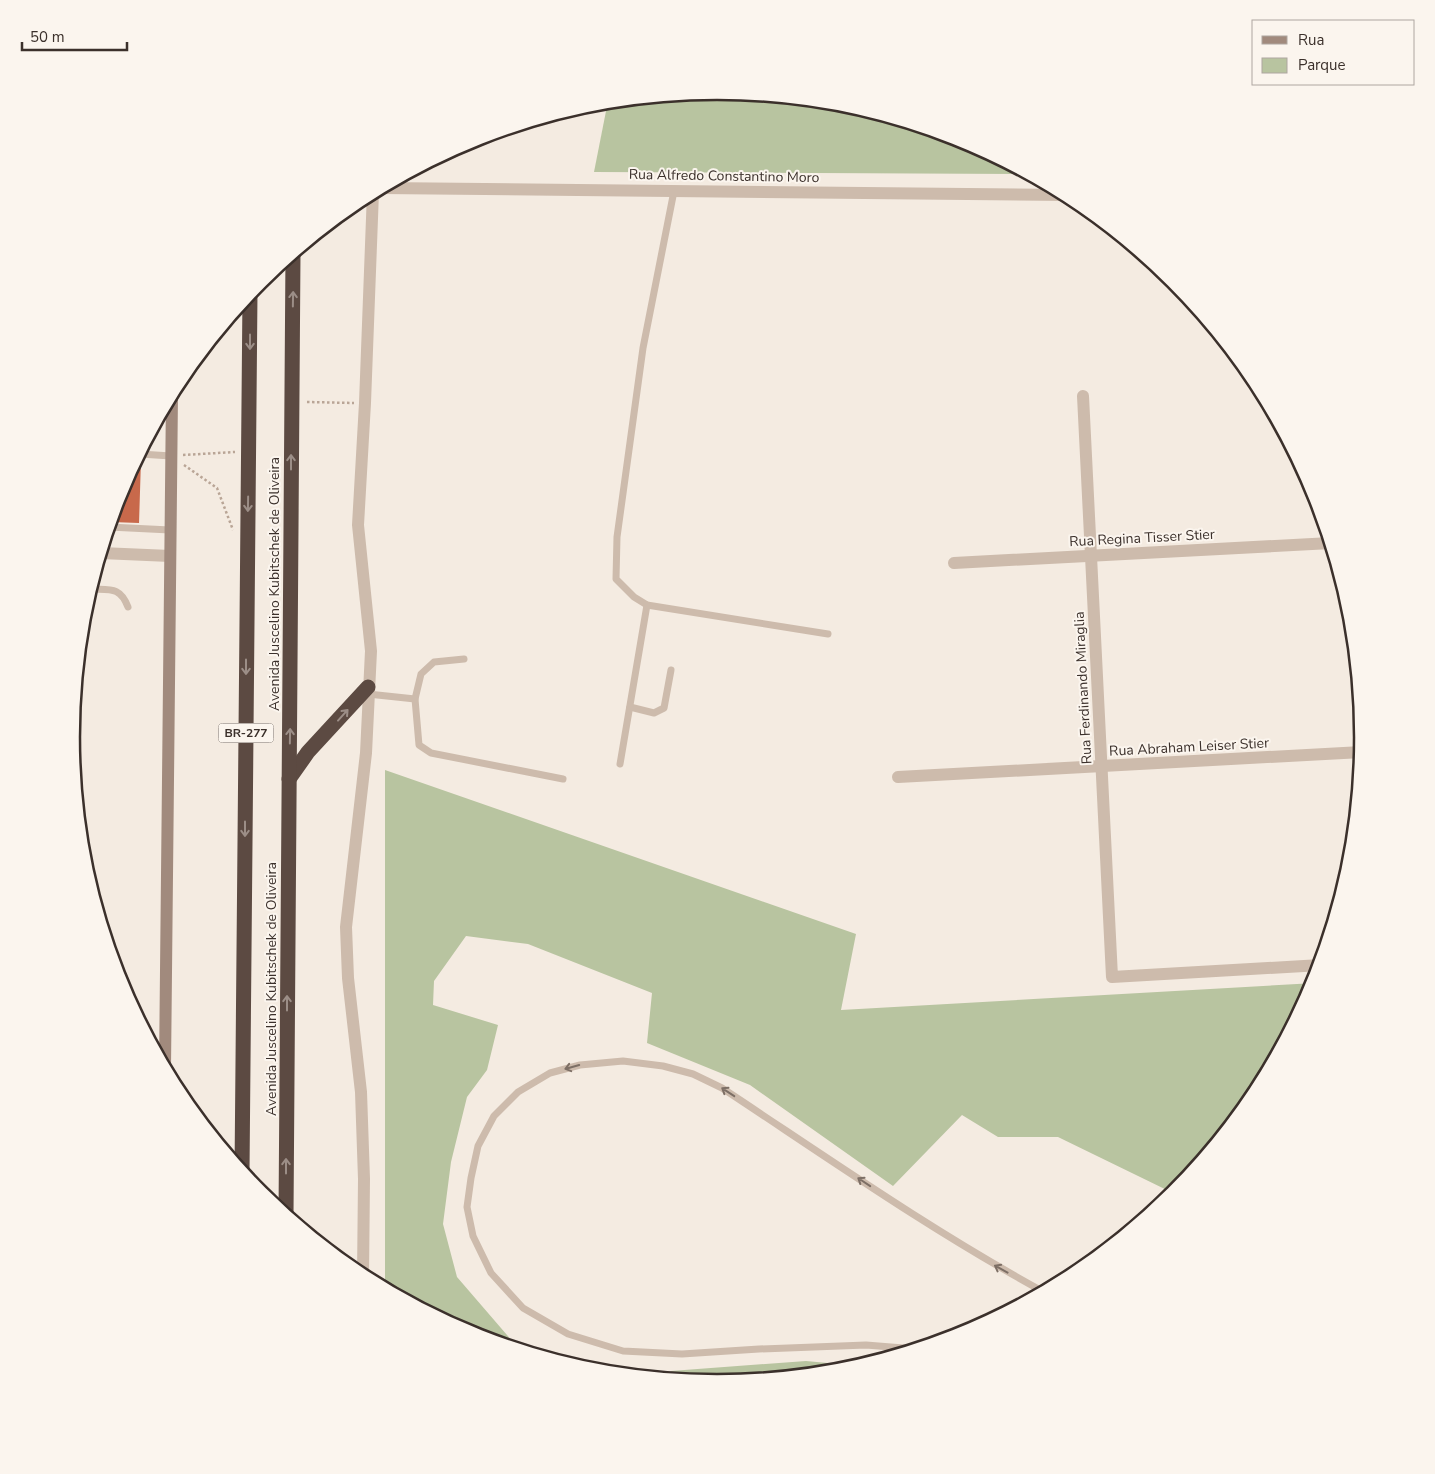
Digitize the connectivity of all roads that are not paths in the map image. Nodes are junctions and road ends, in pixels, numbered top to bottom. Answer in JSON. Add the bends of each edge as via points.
{"nodes":[{"id":1,"x":394,"y":188,"type":"edge"},
{"id":2,"x":674,"y":191,"type":"junction"},
{"id":3,"x":1052,"y":195,"type":"edge"},
{"id":4,"x":373,"y":201,"type":"edge"},
{"id":5,"x":294,"y":261,"type":"edge"},
{"id":6,"x":250,"y":304,"type":"edge"},
{"id":7,"x":1083,"y":396,"type":"dead end"},
{"id":8,"x":172,"y":407,"type":"edge"},
{"id":9,"x":146,"y":454,"type":"edge"},
{"id":10,"x":171,"y":456,"type":"junction"},
{"id":11,"x":116,"y":526,"type":"edge"},
{"id":12,"x":170,"y":530,"type":"junction"},
{"id":13,"x":1324,"y":543,"type":"edge"},
{"id":14,"x":108,"y":553,"type":"edge"},
{"id":15,"x":170,"y":556,"type":"junction"},
{"id":16,"x":1091,"y":556,"type":"junction"},
{"id":17,"x":954,"y":563,"type":"dead end"},
{"id":18,"x":98,"y":590,"type":"edge"},
{"id":19,"x":648,"y":605,"type":"junction"},
{"id":20,"x":128,"y":607,"type":"dead end"},
{"id":21,"x":828,"y":634,"type":"dead end"},
{"id":22,"x":464,"y":659,"type":"dead end"},
{"id":23,"x":671,"y":670,"type":"dead end"},
{"id":24,"x":368,"y":691,"type":"junction"},
{"id":25,"x":415,"y":699,"type":"junction"},
{"id":26,"x":630,"y":707,"type":"junction"},
{"id":27,"x":1355,"y":752,"type":"edge"},
{"id":28,"x":620,"y":764,"type":"dead end"},
{"id":29,"x":1102,"y":766,"type":"junction"},
{"id":30,"x":898,"y":777,"type":"dead end"},
{"id":31,"x":289,"y":779,"type":"junction"},
{"id":32,"x":563,"y":779,"type":"dead end"},
{"id":33,"x":1312,"y":964,"type":"edge"},
{"id":34,"x":165,"y":1056,"type":"edge"},
{"id":35,"x":242,"y":1161,"type":"edge"},
{"id":36,"x":286,"y":1206,"type":"edge"},
{"id":37,"x":363,"y":1267,"type":"edge"},
{"id":38,"x":1037,"y":1288,"type":"edge"},
{"id":39,"x":900,"y":1348,"type":"edge"}],
"edges":[{"from":1,"to":2,"type":"street","name":"Rua Alfredo Constantino Moro"},
{"from":2,"to":3,"type":"street","name":"Rua Alfredo Constantino Moro"},
{"from":2,"to":19,"type":"lane","via":[[642,348],[617,537],[616,579],[634,597]]},
{"from":4,"to":24,"type":"street","via":[[358,525],[371,651]]},
{"from":31,"to":5,"type":"highway","name":"Avenida Juscelino Kubitschek de Oliveira","number":"BR-277","one_way":true},
{"from":6,"to":35,"type":"highway","name":"Avenida Juscelino Kubitschek de Oliveira","number":"BR-277","one_way":true},
{"from":7,"to":16,"type":"street","name":"Rua Ferdinando Miraglia"},
{"from":8,"to":10,"type":"main road"},
{"from":9,"to":10,"type":"lane"},
{"from":10,"to":12,"type":"main road"},
{"from":11,"to":12,"type":"lane"},
{"from":12,"to":15,"type":"main road"},
{"from":13,"to":16,"type":"street","name":"Rua Regina Tisser Stier"},
{"from":14,"to":15,"type":"street"},
{"from":15,"to":34,"type":"main road"},
{"from":16,"to":17,"type":"street","name":"Rua Regina Tisser Stier"},
{"from":16,"to":29,"type":"street","name":"Rua Ferdinando Miraglia"},
{"from":18,"to":20,"type":"lane","via":[[117,591],[124,596]]},
{"from":19,"to":21,"type":"lane"},
{"from":19,"to":26,"type":"lane"},
{"from":22,"to":25,"type":"lane","via":[[434,662],[422,674]]},
{"from":23,"to":26,"type":"lane","via":[[664,708],[654,712]]},
{"from":24,"to":25,"type":"lane"},
{"from":31,"to":24,"type":"highway","one_way":true,"via":[[308,752]]},
{"from":24,"to":37,"type":"street","via":[[366,753],[346,928],[348,978],[361,1092]]},
{"from":25,"to":32,"type":"lane","via":[[419,744],[431,752]]},
{"from":26,"to":28,"type":"lane"},
{"from":27,"to":29,"type":"street","name":"Rua Abraham Leiser Stier"},
{"from":29,"to":30,"type":"street","name":"Rua Abraham Leiser Stier"},
{"from":29,"to":33,"type":"street","name":"Rua Ferdinando Miraglia","via":[[1112,977]]},
{"from":36,"to":31,"type":"highway","name":"Avenida Juscelino Kubitschek de Oliveira","number":"BR-277","one_way":true},
{"from":38,"to":39,"type":"lane","one_way":true,"via":[[935,1229],[722,1088],[663,1066],[623,1061],[580,1064],[550,1073],[518,1092],[494,1116],[478,1146],[467,1207],[472,1236],[491,1274],[523,1308],[568,1334],[623,1351],[682,1354],[866,1345]]}]}
